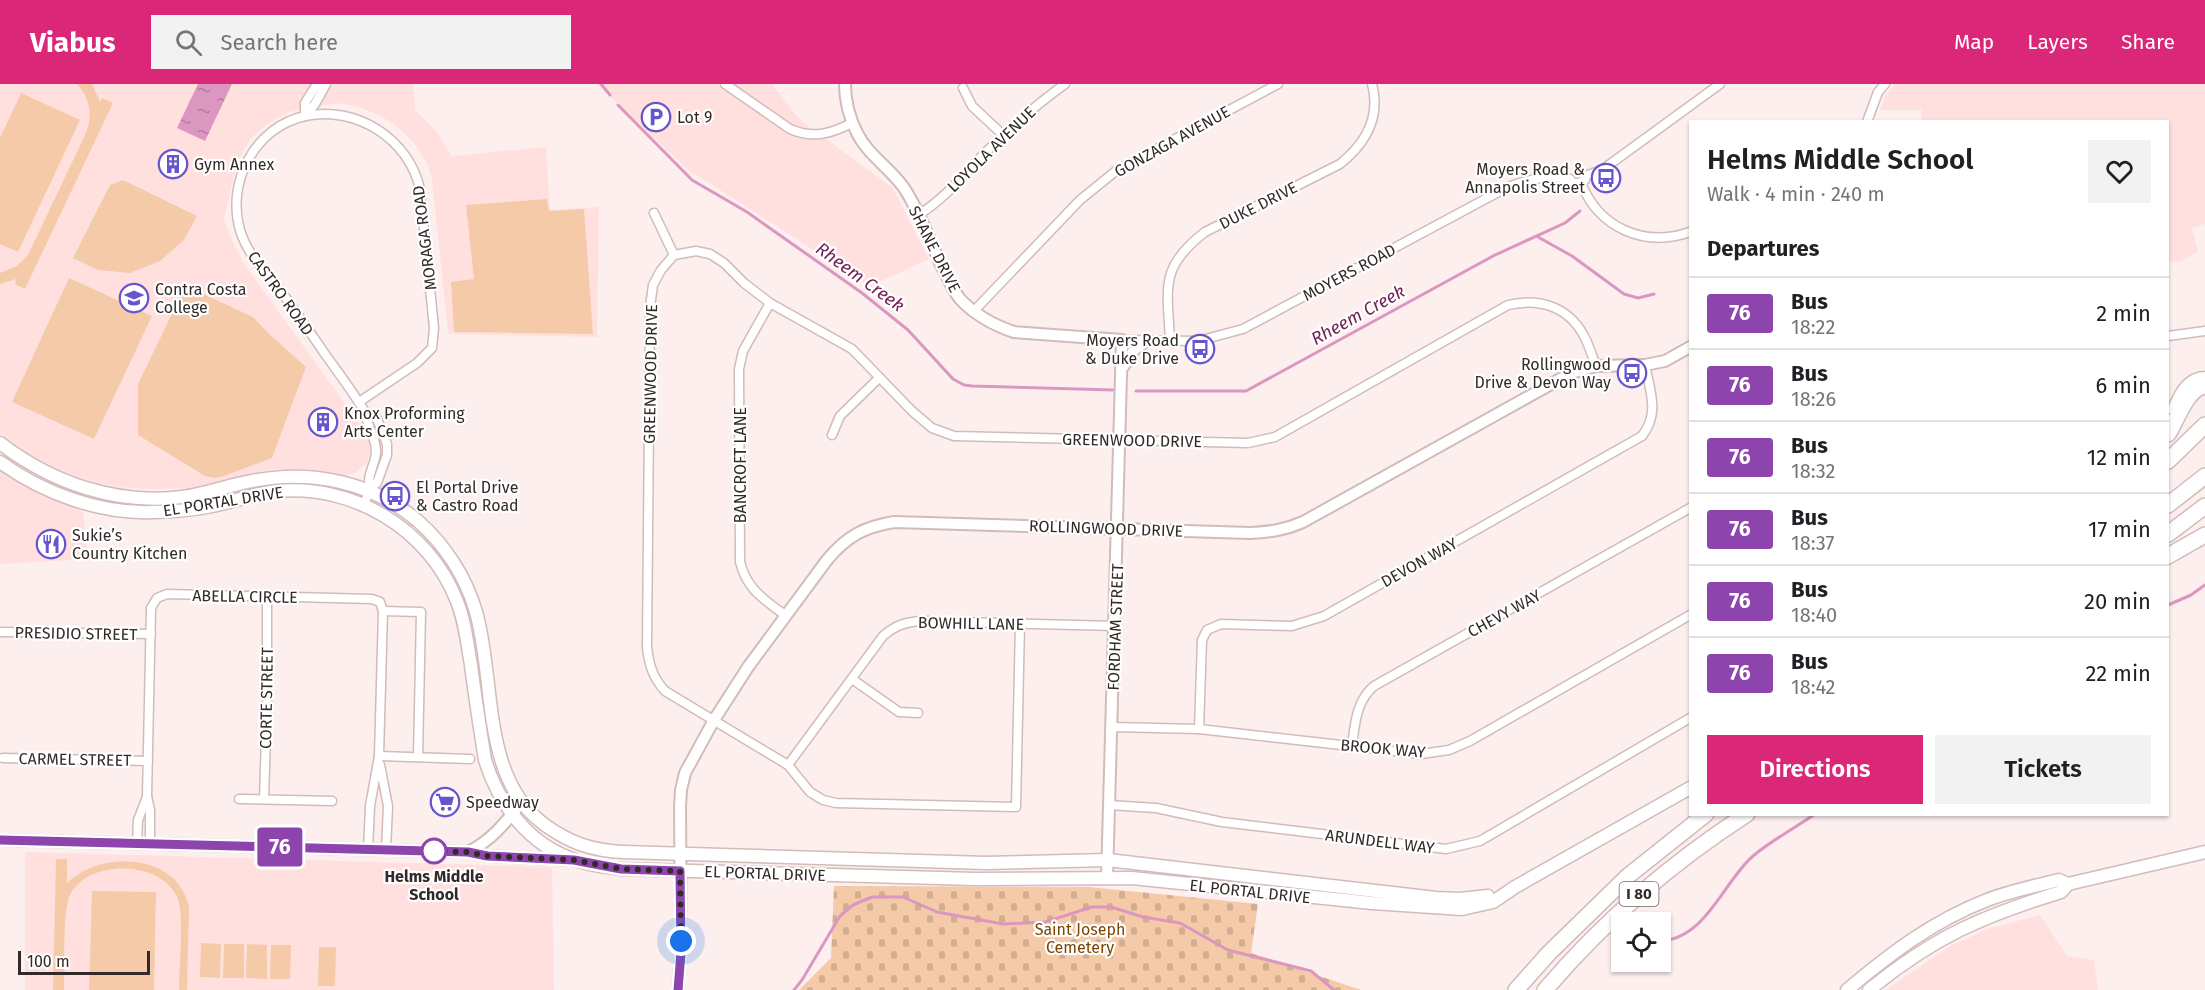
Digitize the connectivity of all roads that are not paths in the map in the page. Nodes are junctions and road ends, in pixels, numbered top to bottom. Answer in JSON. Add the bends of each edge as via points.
{"nodes":[{"id":1,"x":317,"y":84,"type":"edge"},
{"id":2,"x":326,"y":84,"type":"edge"},
{"id":3,"x":725,"y":84,"type":"edge"},
{"id":4,"x":845,"y":84,"type":"edge"},
{"id":5,"x":1065,"y":84,"type":"edge"},
{"id":6,"x":1278,"y":84,"type":"edge"},
{"id":7,"x":1372,"y":84,"type":"edge"},
{"id":8,"x":1720,"y":84,"type":"edge"},
{"id":9,"x":1885,"y":84,"type":"edge"},
{"id":10,"x":963,"y":88,"type":"dead end"},
{"id":11,"x":305,"y":116,"type":"junction"},
{"id":12,"x":1867,"y":120,"type":"edge"},
{"id":13,"x":852,"y":123,"type":"junction"},
{"id":14,"x":270,"y":133,"type":"joint"},
{"id":15,"x":1003,"y":135,"type":"junction"},
{"id":16,"x":1583,"y":179,"type":"junction"},
{"id":17,"x":654,"y":213,"type":"dead end"},
{"id":18,"x":918,"y":215,"type":"junction"},
{"id":19,"x":1689,"y":232,"type":"edge"},
{"id":20,"x":674,"y":255,"type":"junction"},
{"id":21,"x":770,"y":303,"type":"junction"},
{"id":22,"x":973,"y":312,"type":"junction"},
{"id":23,"x":2205,"y":331,"type":"edge"},
{"id":24,"x":2170,"y":336,"type":"edge"},
{"id":25,"x":1122,"y":340,"type":"junction"},
{"id":26,"x":1146,"y":341,"type":"junction"},
{"id":27,"x":1170,"y":342,"type":"junction"},
{"id":28,"x":1689,"y":348,"type":"edge"},
{"id":29,"x":1645,"y":365,"type":"junction"},
{"id":30,"x":1596,"y":366,"type":"junction"},
{"id":31,"x":1122,"y":370,"type":"junction"},
{"id":32,"x":879,"y":378,"type":"junction"},
{"id":33,"x":2205,"y":378,"type":"edge"},
{"id":34,"x":2205,"y":386,"type":"edge"},
{"id":35,"x":359,"y":402,"type":"junction"},
{"id":36,"x":2169,"y":418,"type":"edge"},
{"id":37,"x":2205,"y":425,"type":"edge"},
{"id":38,"x":2169,"y":432,"type":"edge"},
{"id":39,"x":832,"y":435,"type":"dead end"},
{"id":40,"x":1120,"y":440,"type":"junction"},
{"id":41,"x":0,"y":443,"type":"edge"},
{"id":42,"x":2169,"y":460,"type":"edge"},
{"id":43,"x":0,"y":462,"type":"edge"},
{"id":44,"x":2205,"y":476,"type":"edge"},
{"id":45,"x":370,"y":490,"type":"junction"},
{"id":46,"x":2169,"y":504,"type":"edge"},
{"id":47,"x":364,"y":505,"type":"junction"},
{"id":48,"x":2205,"y":506,"type":"edge"},
{"id":49,"x":1689,"y":508,"type":"edge"},
{"id":50,"x":1118,"y":529,"type":"junction"},
{"id":51,"x":2169,"y":533,"type":"edge"},
{"id":52,"x":2205,"y":535,"type":"edge"},
{"id":53,"x":2169,"y":555,"type":"edge"},
{"id":54,"x":267,"y":597,"type":"junction"},
{"id":55,"x":383,"y":611,"type":"junction"},
{"id":56,"x":786,"y":616,"type":"junction"},
{"id":57,"x":1689,"y":616,"type":"edge"},
{"id":58,"x":1020,"y":624,"type":"junction"},
{"id":59,"x":1115,"y":626,"type":"junction"},
{"id":60,"x":2,"y":632,"type":"dead end"},
{"id":61,"x":151,"y":634,"type":"junction"},
{"id":62,"x":852,"y":679,"type":"junction"},
{"id":63,"x":918,"y":713,"type":"dead end"},
{"id":64,"x":1689,"y":719,"type":"edge"},
{"id":65,"x":714,"y":720,"type":"junction"},
{"id":66,"x":1112,"y":727,"type":"junction"},
{"id":67,"x":1198,"y":729,"type":"junction"},
{"id":68,"x":1352,"y":746,"type":"junction"},
{"id":69,"x":379,"y":756,"type":"junction"},
{"id":70,"x":418,"y":757,"type":"junction"},
{"id":71,"x":3,"y":758,"type":"dead end"},
{"id":72,"x":470,"y":759,"type":"dead end"},
{"id":73,"x":148,"y":761,"type":"junction"},
{"id":74,"x":788,"y":765,"type":"junction"},
{"id":75,"x":1689,"y":789,"type":"edge"},
{"id":76,"x":147,"y":796,"type":"junction"},
{"id":77,"x":239,"y":799,"type":"dead end"},
{"id":78,"x":264,"y":799,"type":"junction"},
{"id":79,"x":332,"y":801,"type":"dead end"},
{"id":80,"x":521,"y":803,"type":"junction"},
{"id":81,"x":1109,"y":805,"type":"junction"},
{"id":82,"x":511,"y":815,"type":"junction"},
{"id":83,"x":1704,"y":816,"type":"edge"},
{"id":84,"x":1744,"y":816,"type":"edge"},
{"id":85,"x":0,"y":840,"type":"edge"},
{"id":86,"x":137,"y":843,"type":"junction"},
{"id":87,"x":150,"y":843,"type":"junction"},
{"id":88,"x":368,"y":849,"type":"junction"},
{"id":89,"x":386,"y":850,"type":"junction"},
{"id":90,"x":468,"y":852,"type":"junction"},
{"id":91,"x":2205,"y":852,"type":"edge"},
{"id":92,"x":680,"y":854,"type":"junction"},
{"id":93,"x":574,"y":860,"type":"junction"},
{"id":94,"x":1108,"y":860,"type":"junction"},
{"id":95,"x":680,"y":871,"type":"junction"},
{"id":96,"x":1107,"y":878,"type":"junction"},
{"id":97,"x":2068,"y":884,"type":"junction"},
{"id":98,"x":1515,"y":887,"type":"junction"},
{"id":99,"x":678,"y":990,"type":"edge"},
{"id":100,"x":1516,"y":990,"type":"edge"},
{"id":101,"x":1545,"y":990,"type":"edge"},
{"id":102,"x":1847,"y":990,"type":"edge"},
{"id":103,"x":1869,"y":990,"type":"edge"}],
"edges":[{"from":1,"to":11,"type":"street","via":[[305,103]]},
{"from":2,"to":11,"type":"street"},
{"from":3,"to":13,"type":"street","via":[[801,134],[826,134]]},
{"from":4,"to":13,"type":"street","name":"SHANE DRIVE"},
{"from":5,"to":15,"type":"street","name":"LOYOLA AVENUE"},
{"from":6,"to":22,"type":"street","name":"GONZAGA AVENUE","via":[[1117,170],[1080,200]]},
{"from":7,"to":27,"type":"street","name":"DUKE DRIVE","via":[[1375,93],[1371,128],[1356,151],[1340,164],[1205,232],[1175,261],[1168,283]]},
{"from":8,"to":16,"type":"street","via":[[1602,170]]},
{"from":9,"to":12,"type":"street"},
{"from":10,"to":15,"type":"street","via":[[972,106]]},
{"from":11,"to":14,"type":"street","name":"MORAGA ROAD"},
{"from":11,"to":35,"type":"street","name":"MORAGA ROAD","via":[[348,116],[382,132],[404,154],[420,189],[434,328],[432,348],[417,363]]},
{"from":13,"to":18,"type":"street","name":"SHANE DRIVE","via":[[868,150],[906,190]]},
{"from":14,"to":35,"type":"street","name":"CASTRO ROAD","via":[[255,148],[238,185],[240,229],[258,265]]},
{"from":15,"to":18,"type":"street","name":"LOYOLA AVENUE","via":[[933,207]]},
{"from":16,"to":19,"type":"street","via":[[1597,211],[1612,223],[1652,237]]},
{"from":16,"to":27,"type":"street","name":"MOYERS ROAD","via":[[1522,181],[1243,329],[1205,340]]},
{"from":17,"to":20,"type":"street"},
{"from":18,"to":22,"type":"street","name":"SHANE DRIVE","via":[[955,291]]},
{"from":20,"to":21,"type":"street","name":"GREENWOOD DRIVE","via":[[696,251],[710,254]]},
{"from":20,"to":65,"type":"street","name":"GREENWOOD DRIVE","via":[[653,285],[650,307],[647,647],[650,668],[659,685]]},
{"from":21,"to":32,"type":"street","name":"GREENWOOD DRIVE","via":[[852,349]]},
{"from":21,"to":56,"type":"street","name":"BANCROFT LANE","via":[[743,351],[739,369],[740,562],[752,589]]},
{"from":22,"to":25,"type":"street","name":"SHANE DRIVE","via":[[1014,332]]},
{"from":23,"to":24,"type":"street"},
{"from":25,"to":26,"type":"street","name":"MOYERS ROAD"},
{"from":25,"to":31,"type":"street","name":"FORDHAM STREET"},
{"from":26,"to":27,"type":"street","name":"MOYERS ROAD"},
{"from":26,"to":31,"type":"street","via":[[1133,351]]},
{"from":28,"to":29,"type":"street","name":"ROLLINGWOOD DRIVE","via":[[1665,361]]},
{"from":29,"to":30,"type":"street","name":"ROLLINGWOOD DRIVE"},
{"from":29,"to":67,"type":"street","name":"DEVON WAY","via":[[1653,414],[1642,436],[1324,616],[1292,626],[1221,624],[1207,630],[1202,640]]},
{"from":30,"to":40,"type":"street","name":"GREENWOOD DRIVE","via":[[1583,334],[1566,314],[1542,302],[1524,302],[1508,306],[1275,437],[1248,443]]},
{"from":30,"to":50,"type":"street","name":"ROLLINGWOOD DRIVE","via":[[1570,373],[1288,529],[1250,533]]},
{"from":31,"to":40,"type":"street","name":"FORDHAM STREET"},
{"from":32,"to":39,"type":"street","via":[[840,416]]},
{"from":32,"to":40,"type":"street","name":"GREENWOOD DRIVE","via":[[932,428],[954,436]]},
{"from":33,"to":36,"type":"main road","via":[[2186,387]]},
{"from":34,"to":38,"type":"highway","via":[[2190,395]]},
{"from":35,"to":45,"type":"street","name":"CASTRO ROAD","via":[[366,414],[377,419],[387,444],[377,483]]},
{"from":37,"to":42,"type":"highway"},
{"from":40,"to":50,"type":"street","name":"FORDHAM STREET"},
{"from":41,"to":45,"type":"main road","name":"EL PORTAL DRIVE","via":[[22,460],[60,479],[101,493],[124,496],[181,497],[277,476],[328,478]]},
{"from":43,"to":47,"type":"main road","name":"EL PORTAL DRIVE","via":[[51,491],[120,510],[186,510],[292,490],[330,494]]},
{"from":44,"to":46,"type":"highway"},
{"from":45,"to":47,"type":"street","name":"CASTRO ROAD"},
{"from":45,"to":80,"type":"main road","name":"EL PORTAL DRIVE","via":[[405,511],[434,537],[470,593],[479,626],[500,760]]},
{"from":47,"to":82,"type":"main road","name":"EL PORTAL DRIVE","via":[[396,523],[424,548],[456,598],[465,630],[485,760]]},
{"from":48,"to":51,"type":"highway"},
{"from":49,"to":68,"type":"street","name":"CHEVY WAY","via":[[1374,686],[1361,703]]},
{"from":50,"to":56,"type":"street","name":"ROLLINGWOOD DRIVE","via":[[894,522],[875,525],[839,546]]},
{"from":50,"to":59,"type":"street","name":"FORDHAM STREET"},
{"from":52,"to":53,"type":"highway"},
{"from":54,"to":55,"type":"street","name":"ABELLA CIRCLE","via":[[372,599],[380,602]]},
{"from":54,"to":61,"type":"street","name":"ABELLA CIRCLE","via":[[167,594],[157,598],[151,608]]},
{"from":54,"to":78,"type":"street","name":"CORTE STREET"},
{"from":55,"to":69,"type":"street"},
{"from":55,"to":70,"type":"street","via":[[421,612]]},
{"from":56,"to":65,"type":"street","name":"ROLLINGWOOD DRIVE"},
{"from":57,"to":68,"type":"street","name":"BROOK WAY","via":[[1449,750],[1421,754]]},
{"from":58,"to":59,"type":"street","name":"BOWHILL LANE"},
{"from":58,"to":62,"type":"street","name":"BOWHILL LANE","via":[[922,621],[895,626],[883,636]]},
{"from":58,"to":74,"type":"street","name":"GREENWOOD DRIVE","via":[[1016,807],[836,803],[810,792]]},
{"from":59,"to":66,"type":"street","name":"FORDHAM STREET"},
{"from":60,"to":61,"type":"street","name":"PRESIDIO STREET"},
{"from":61,"to":73,"type":"street","name":"ABELLA CIRCLE"},
{"from":62,"to":63,"type":"street","via":[[898,712]]},
{"from":62,"to":74,"type":"street","name":"BOWHILL LANE"},
{"from":64,"to":81,"type":"street","name":"ARUNDELL WAY","via":[[1480,841],[1446,849],[1222,822],[1156,808]]},
{"from":65,"to":74,"type":"street","name":"GREENWOOD DRIVE"},
{"from":65,"to":92,"type":"street","name":"ROLLINGWOOD DRIVE","via":[[682,782]]},
{"from":66,"to":67,"type":"street","name":"BROOK WAY"},
{"from":66,"to":81,"type":"street","name":"FORDHAM STREET"},
{"from":67,"to":68,"type":"street","name":"BROOK WAY"},
{"from":69,"to":70,"type":"street"},
{"from":69,"to":88,"type":"street","via":[[370,806]]},
{"from":69,"to":89,"type":"street","via":[[388,806]]},
{"from":70,"to":72,"type":"street"},
{"from":71,"to":73,"type":"street","name":"CARMEL STREET"},
{"from":73,"to":76,"type":"street","name":"ABELLA CIRCLE"},
{"from":75,"to":98,"type":"main road","name":"EL PORTAL DRIVE"},
{"from":76,"to":86,"type":"street","name":"ABELLA CIRCLE","via":[[138,820]]},
{"from":76,"to":87,"type":"street","name":"ABELLA CIRCLE"},
{"from":77,"to":78,"type":"street"},
{"from":78,"to":79,"type":"street"},
{"from":80,"to":82,"type":"street"},
{"from":80,"to":92,"type":"main road","name":"EL PORTAL DRIVE","via":[[556,834],[590,849]]},
{"from":81,"to":94,"type":"street","name":"FORDHAM STREET"},
{"from":82,"to":90,"type":"street","via":[[498,832]]},
{"from":82,"to":93,"type":"main road","name":"EL PORTAL DRIVE","via":[[529,833]]},
{"from":83,"to":100,"type":"highway","number":"I 80","via":[[1620,883]]},
{"from":84,"to":101,"type":"highway","number":"I 80","via":[[1640,893]]},
{"from":85,"to":86,"type":"street"},
{"from":86,"to":87,"type":"street"},
{"from":87,"to":88,"type":"street"},
{"from":88,"to":89,"type":"street"},
{"from":89,"to":90,"type":"street"},
{"from":90,"to":93,"type":"street"},
{"from":91,"to":97,"type":"main road"},
{"from":92,"to":94,"type":"main road","name":"EL PORTAL DRIVE","via":[[986,863]]},
{"from":92,"to":95,"type":"street","name":"ROLLINGWOOD DRIVE"},
{"from":93,"to":95,"type":"main road","name":"EL PORTAL DRIVE","via":[[621,869]]},
{"from":94,"to":96,"type":"street","name":"FORDHAM STREET"},
{"from":94,"to":98,"type":"main road","name":"EL PORTAL DRIVE","via":[[1436,898],[1491,896]]},
{"from":95,"to":96,"type":"main road","name":"EL PORTAL DRIVE","via":[[975,879]]},
{"from":95,"to":99,"type":"street","name":"ROLLINGWOOD DRIVE"},
{"from":96,"to":98,"type":"main road","name":"EL PORTAL DRIVE","via":[[1442,909],[1493,902]]},
{"from":97,"to":102,"type":"main road","via":[[2059,880],[1965,909],[1913,938]]},
{"from":97,"to":103,"type":"main road","via":[[2061,892],[1994,914],[1940,939]]}]}
